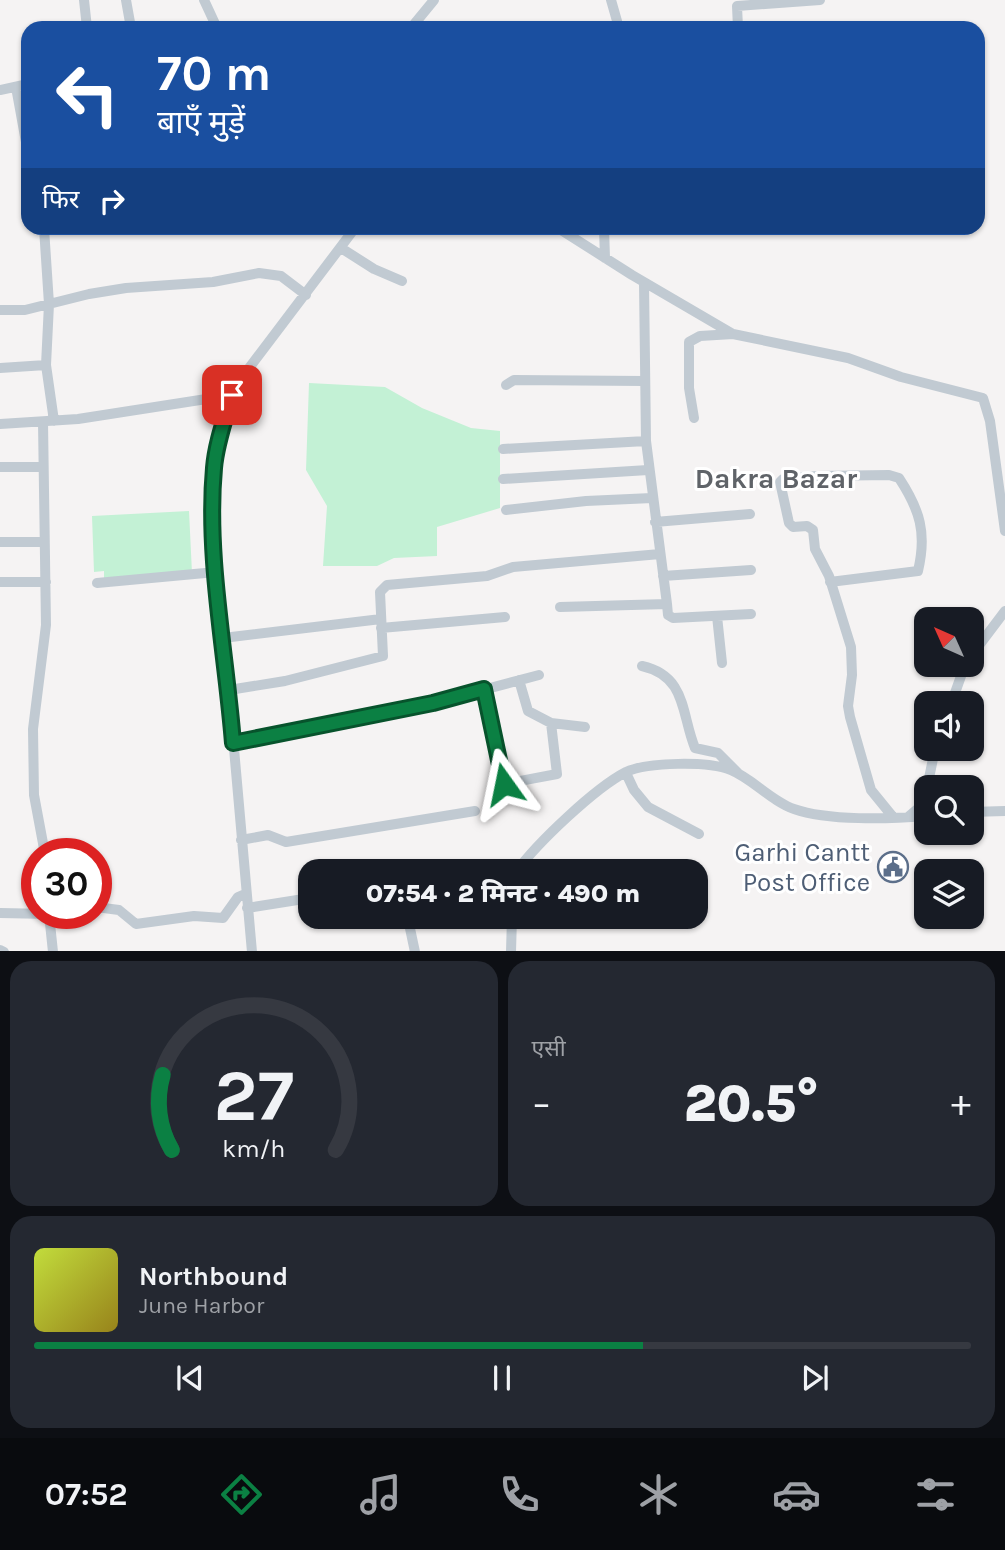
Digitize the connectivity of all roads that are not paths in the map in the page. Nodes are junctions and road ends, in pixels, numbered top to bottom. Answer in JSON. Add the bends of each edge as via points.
{"nodes":[{"id":1,"x":83,"y":0,"type":"edge"},
{"id":2,"x":126,"y":0,"type":"edge"},
{"id":3,"x":204,"y":0,"type":"edge"},
{"id":4,"x":434,"y":0,"type":"edge"},
{"id":5,"x":611,"y":0,"type":"edge"},
{"id":6,"x":821,"y":0,"type":"edge"},
{"id":7,"x":734,"y":3,"type":"edge"},
{"id":8,"x":86,"y":21,"type":"edge"},
{"id":9,"x":130,"y":21,"type":"edge"},
{"id":10,"x":214,"y":21,"type":"edge"},
{"id":11,"x":418,"y":21,"type":"edge"},
{"id":12,"x":617,"y":21,"type":"edge"},
{"id":13,"x":737,"y":21,"type":"edge"},
{"id":14,"x":21,"y":86,"type":"edge"},
{"id":15,"x":16,"y":87,"type":"junction"},
{"id":16,"x":0,"y":90,"type":"edge"},
{"id":17,"x":21,"y":114,"type":"edge"},
{"id":18,"x":44,"y":235,"type":"edge"},
{"id":19,"x":350,"y":235,"type":"edge"},
{"id":20,"x":569,"y":235,"type":"edge"},
{"id":21,"x":604,"y":235,"type":"edge"},
{"id":22,"x":341,"y":248,"type":"junction"},
{"id":23,"x":605,"y":258,"type":"junction"},
{"id":24,"x":402,"y":281,"type":"dead end"},
{"id":25,"x":644,"y":283,"type":"junction"},
{"id":26,"x":306,"y":295,"type":"junction"},
{"id":27,"x":49,"y":304,"type":"junction"},
{"id":28,"x":0,"y":310,"type":"edge"},
{"id":29,"x":733,"y":334,"type":"junction"},
{"id":30,"x":46,"y":365,"type":"junction"},
{"id":31,"x":0,"y":368,"type":"edge"},
{"id":32,"x":644,"y":381,"type":"junction"},
{"id":33,"x":506,"y":386,"type":"dead end"},
{"id":34,"x":232,"y":395,"type":"junction"},
{"id":35,"x":694,"y":418,"type":"dead end"},
{"id":36,"x":54,"y":421,"type":"junction"},
{"id":37,"x":43,"y":422,"type":"junction"},
{"id":38,"x":0,"y":424,"type":"edge"},
{"id":39,"x":646,"y":441,"type":"junction"},
{"id":40,"x":503,"y":449,"type":"dead end"},
{"id":41,"x":0,"y":467,"type":"edge"},
{"id":42,"x":43,"y":467,"type":"junction"},
{"id":43,"x":648,"y":470,"type":"junction"},
{"id":44,"x":503,"y":479,"type":"dead end"},
{"id":45,"x":652,"y":498,"type":"junction"},
{"id":46,"x":506,"y":510,"type":"dead end"},
{"id":47,"x":750,"y":514,"type":"dead end"},
{"id":48,"x":655,"y":522,"type":"junction"},
{"id":49,"x":1005,"y":531,"type":"edge"},
{"id":50,"x":44,"y":541,"type":"junction"},
{"id":51,"x":0,"y":542,"type":"edge"},
{"id":52,"x":660,"y":554,"type":"junction"},
{"id":53,"x":751,"y":570,"type":"dead end"},
{"id":54,"x":216,"y":572,"type":"junction"},
{"id":55,"x":663,"y":576,"type":"junction"},
{"id":56,"x":0,"y":582,"type":"edge"},
{"id":57,"x":46,"y":582,"type":"junction"},
{"id":58,"x":830,"y":582,"type":"junction"},
{"id":59,"x":97,"y":583,"type":"dead end"},
{"id":60,"x":667,"y":604,"type":"junction"},
{"id":61,"x":560,"y":607,"type":"dead end"},
{"id":62,"x":1005,"y":611,"type":"edge"},
{"id":63,"x":751,"y":614,"type":"dead end"},
{"id":64,"x":717,"y":616,"type":"junction"},
{"id":65,"x":505,"y":617,"type":"dead end"},
{"id":66,"x":381,"y":623,"type":"junction"},
{"id":67,"x":223,"y":638,"type":"junction"},
{"id":68,"x":984,"y":639,"type":"edge"},
{"id":69,"x":722,"y":663,"type":"dead end"},
{"id":70,"x":642,"y":666,"type":"dead end"},
{"id":71,"x":539,"y":675,"type":"dead end"},
{"id":72,"x":519,"y":680,"type":"junction"},
{"id":73,"x":484,"y":689,"type":"junction"},
{"id":74,"x":229,"y":690,"type":"junction"},
{"id":75,"x":551,"y":723,"type":"junction"},
{"id":76,"x":584,"y":727,"type":"dead end"},
{"id":77,"x":233,"y":743,"type":"junction"},
{"id":78,"x":625,"y":772,"type":"junction"},
{"id":79,"x":741,"y":776,"type":"junction"},
{"id":80,"x":475,"y":811,"type":"dead end"},
{"id":81,"x":914,"y":811,"type":"edge"},
{"id":82,"x":1005,"y":811,"type":"edge"},
{"id":83,"x":984,"y":812,"type":"edge"},
{"id":84,"x":893,"y":817,"type":"junction"},
{"id":85,"x":908,"y":817,"type":"junction"},
{"id":86,"x":914,"y":817,"type":"edge"},
{"id":87,"x":699,"y":834,"type":"dead end"},
{"id":88,"x":42,"y":838,"type":"edge"},
{"id":89,"x":241,"y":840,"type":"junction"},
{"id":90,"x":528,"y":859,"type":"edge"},
{"id":91,"x":245,"y":894,"type":"junction"},
{"id":92,"x":298,"y":900,"type":"edge"},
{"id":93,"x":247,"y":908,"type":"junction"},
{"id":94,"x":112,"y":909,"type":"edge"},
{"id":95,"x":0,"y":913,"type":"edge"},
{"id":96,"x":21,"y":913,"type":"edge"},
{"id":97,"x":51,"y":929,"type":"edge"},
{"id":98,"x":410,"y":929,"type":"edge"},
{"id":99,"x":512,"y":929,"type":"edge"},
{"id":100,"x":53,"y":951,"type":"edge"},
{"id":101,"x":251,"y":951,"type":"edge"},
{"id":102,"x":415,"y":951,"type":"edge"},
{"id":103,"x":511,"y":951,"type":"edge"}],
"edges":[{"from":1,"to":8,"type":"street"},
{"from":2,"to":9,"type":"street"},
{"from":3,"to":10,"type":"street"},
{"from":4,"to":11,"type":"street"},
{"from":5,"to":12,"type":"street"},
{"from":6,"to":7,"type":"street"},
{"from":7,"to":13,"type":"street"},
{"from":14,"to":15,"type":"street"},
{"from":15,"to":16,"type":"street"},
{"from":15,"to":17,"type":"street"},
{"from":18,"to":27,"type":"street"},
{"from":19,"to":22,"type":"street"},
{"from":20,"to":23,"type":"street"},
{"from":21,"to":23,"type":"street"},
{"from":22,"to":24,"type":"street"},
{"from":22,"to":26,"type":"street"},
{"from":23,"to":25,"type":"street"},
{"from":25,"to":29,"type":"street"},
{"from":25,"to":32,"type":"street"},
{"from":26,"to":27,"type":"street","via":[[281,276],[259,273],[213,282],[114,290]]},
{"from":26,"to":34,"type":"street"},
{"from":27,"to":28,"type":"street","via":[[15,312]]},
{"from":27,"to":30,"type":"street"},
{"from":29,"to":35,"type":"street","via":[[700,336],[689,342],[688,388]]},
{"from":29,"to":49,"type":"street","via":[[848,358],[983,398]]},
{"from":30,"to":31,"type":"street"},
{"from":30,"to":36,"type":"street"},
{"from":32,"to":33,"type":"street","via":[[514,380]]},
{"from":32,"to":39,"type":"street"},
{"from":34,"to":36,"type":"street"},
{"from":34,"to":54,"type":"street","via":[[214,466]]},
{"from":36,"to":37,"type":"street"},
{"from":37,"to":38,"type":"street"},
{"from":37,"to":42,"type":"street"},
{"from":39,"to":40,"type":"street"},
{"from":39,"to":43,"type":"street"},
{"from":41,"to":42,"type":"street"},
{"from":42,"to":50,"type":"street"},
{"from":43,"to":44,"type":"street"},
{"from":43,"to":45,"type":"street"},
{"from":45,"to":46,"type":"street"},
{"from":45,"to":48,"type":"street"},
{"from":47,"to":48,"type":"street"},
{"from":48,"to":52,"type":"street"},
{"from":50,"to":51,"type":"street"},
{"from":50,"to":57,"type":"street"},
{"from":52,"to":55,"type":"street"},
{"from":52,"to":66,"type":"street","via":[[390,584],[380,592]]},
{"from":53,"to":55,"type":"street"},
{"from":54,"to":59,"type":"street"},
{"from":54,"to":67,"type":"street"},
{"from":55,"to":60,"type":"street"},
{"from":56,"to":57,"type":"street"},
{"from":57,"to":88,"type":"street","via":[[46,644],[33,729],[34,795]]},
{"from":58,"to":58,"type":"street","via":[[815,549],[813,530],[789,523],[781,480],[817,475],[899,478],[921,522],[924,547],[918,571]]},
{"from":58,"to":84,"type":"street","via":[[850,647],[850,717],[871,790]]},
{"from":60,"to":61,"type":"street"},
{"from":60,"to":64,"type":"street","via":[[673,618]]},
{"from":62,"to":68,"type":"street"},
{"from":63,"to":64,"type":"street"},
{"from":64,"to":69,"type":"street"},
{"from":65,"to":66,"type":"street"},
{"from":66,"to":67,"type":"street"},
{"from":66,"to":74,"type":"street","via":[[384,650],[379,659]]},
{"from":67,"to":74,"type":"street"},
{"from":70,"to":79,"type":"street","via":[[663,674],[676,687],[695,748],[718,753]]},
{"from":71,"to":72,"type":"street"},
{"from":72,"to":73,"type":"street"},
{"from":72,"to":75,"type":"street","via":[[527,711]]},
{"from":73,"to":75,"type":"street","via":[[504,784],[557,774]]},
{"from":73,"to":77,"type":"street"},
{"from":74,"to":77,"type":"street"},
{"from":75,"to":76,"type":"street"},
{"from":77,"to":89,"type":"street"},
{"from":78,"to":79,"type":"street","via":[[699,763]]},
{"from":78,"to":87,"type":"street","via":[[648,807]]},
{"from":78,"to":90,"type":"street","via":[[559,825]]},
{"from":79,"to":84,"type":"street","via":[[792,809],[823,816]]},
{"from":80,"to":89,"type":"street","via":[[286,842],[268,835]]},
{"from":81,"to":85,"type":"street"},
{"from":82,"to":83,"type":"street"},
{"from":84,"to":85,"type":"street"},
{"from":85,"to":86,"type":"street"},
{"from":89,"to":91,"type":"street"},
{"from":91,"to":93,"type":"street"},
{"from":91,"to":94,"type":"street","via":[[223,918],[194,916],[136,924]]},
{"from":92,"to":93,"type":"street"},
{"from":93,"to":101,"type":"street"},
{"from":95,"to":96,"type":"street"},
{"from":97,"to":100,"type":"street"},
{"from":98,"to":102,"type":"street"},
{"from":99,"to":103,"type":"street"}]}
